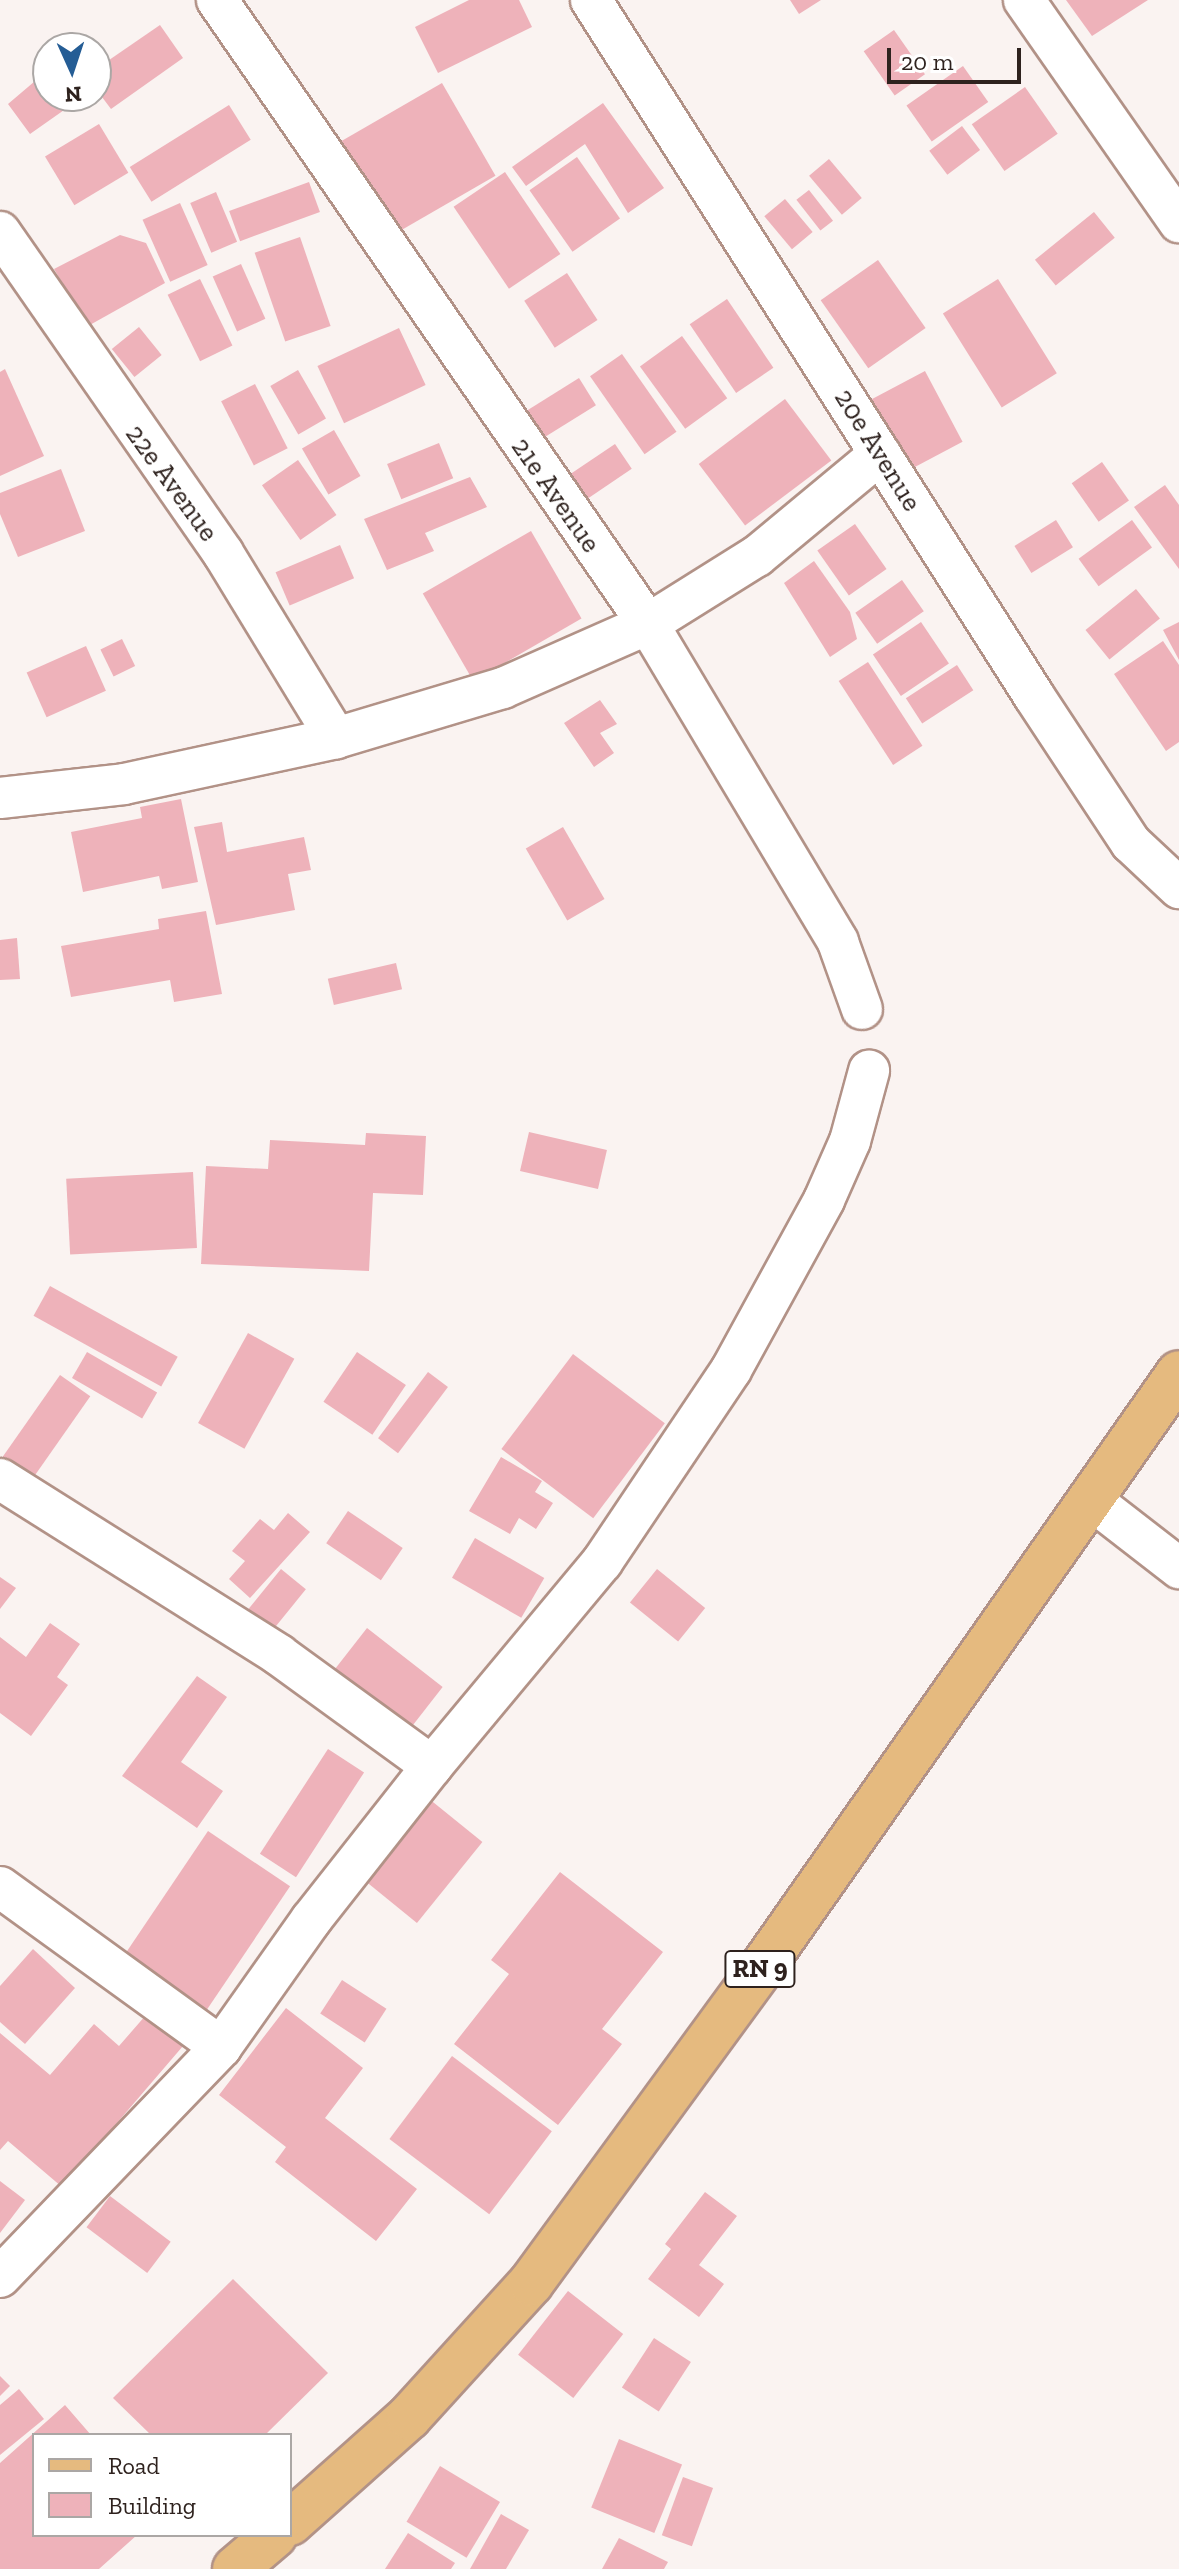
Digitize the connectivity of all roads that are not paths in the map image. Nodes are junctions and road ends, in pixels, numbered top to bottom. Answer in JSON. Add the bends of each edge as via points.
{"nodes":[{"id":1,"x":217,"y":0,"type":"edge"},
{"id":2,"x":591,"y":0,"type":"edge"},
{"id":3,"x":1024,"y":0,"type":"edge"},
{"id":4,"x":1179,"y":222,"type":"edge"},
{"id":5,"x":0,"y":232,"type":"edge"},
{"id":6,"x":880,"y":454,"type":"junction"},
{"id":7,"x":648,"y":624,"type":"junction"},
{"id":8,"x":336,"y":738,"type":"junction"},
{"id":9,"x":0,"y":798,"type":"edge"},
{"id":10,"x":1179,"y":888,"type":"edge"},
{"id":11,"x":862,"y":1009,"type":"dead end"},
{"id":12,"x":869,"y":1071,"type":"dead end"},
{"id":13,"x":1179,"y":1373,"type":"edge"},
{"id":14,"x":0,"y":1479,"type":"edge"},
{"id":15,"x":1090,"y":1499,"type":"junction"},
{"id":16,"x":1179,"y":1568,"type":"edge"},
{"id":17,"x":432,"y":1766,"type":"junction"},
{"id":18,"x":0,"y":1887,"type":"edge"},
{"id":19,"x":221,"y":2047,"type":"junction"},
{"id":20,"x":0,"y":2277,"type":"edge"},
{"id":21,"x":292,"y":2521,"type":"edge"},
{"id":22,"x":273,"y":2537,"type":"edge"},
{"id":23,"x":235,"y":2569,"type":"edge"}],
"edges":[{"from":1,"to":7,"type":"street","name":"21e Avenue"},
{"from":2,"to":6,"type":"street","name":"20e Avenue"},
{"from":3,"to":4,"type":"street"},
{"from":5,"to":8,"type":"street","name":"22e Avenue","via":[[223,553]]},
{"from":6,"to":7,"type":"street","via":[[757,556]]},
{"from":6,"to":10,"type":"street","name":"20e Avenue","via":[[1131,843]]},
{"from":7,"to":8,"type":"street","via":[[503,688]]},
{"from":7,"to":11,"type":"street","name":"21e Avenue","via":[[838,942]]},
{"from":8,"to":9,"type":"street","via":[[124,784]]},
{"from":12,"to":17,"type":"street","via":[[850,1141],[824,1200],[731,1370],[602,1562]]},
{"from":13,"to":15,"type":"main road","number":"RN 9"},
{"from":14,"to":17,"type":"street","via":[[279,1655]]},
{"from":15,"to":16,"type":"street"},
{"from":15,"to":21,"type":"main road","number":"RN 9","via":[[772,1953],[531,2283],[409,2417]]},
{"from":17,"to":19,"type":"street","via":[[311,1920]]},
{"from":18,"to":19,"type":"street"},
{"from":19,"to":20,"type":"street"},
{"from":22,"to":23,"type":"main road"}]}
